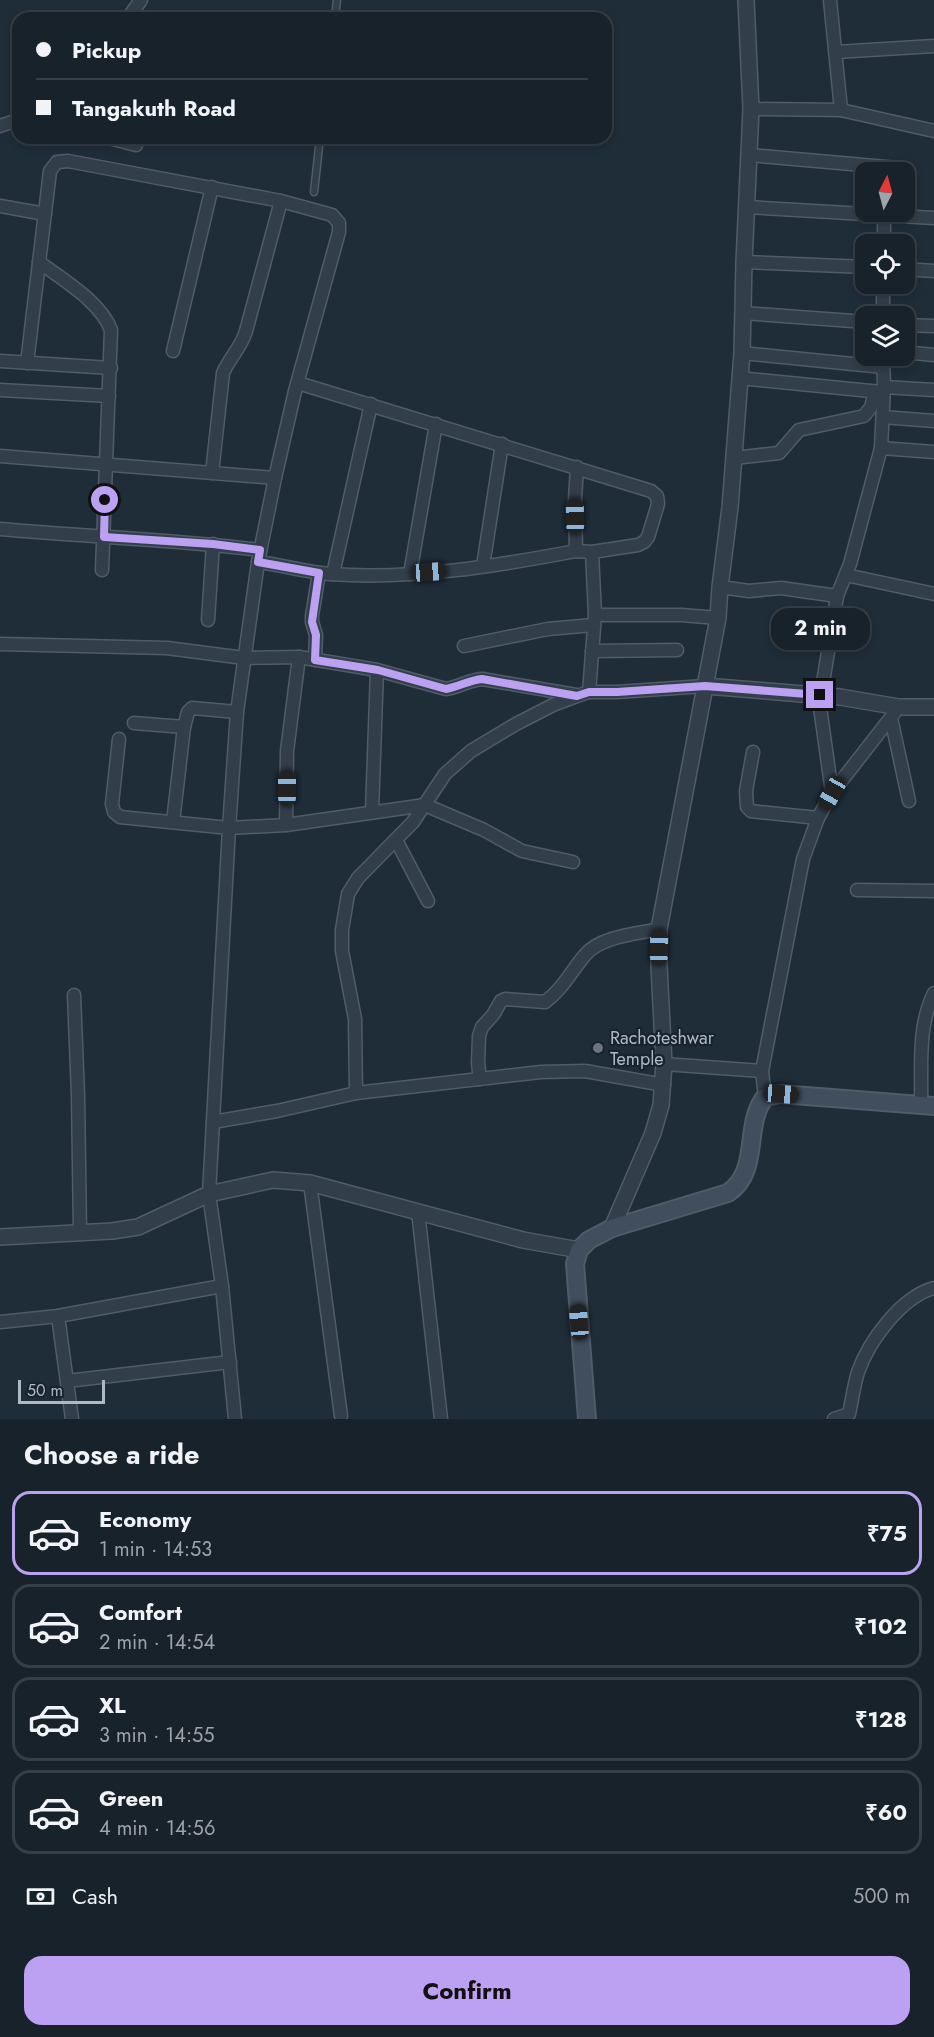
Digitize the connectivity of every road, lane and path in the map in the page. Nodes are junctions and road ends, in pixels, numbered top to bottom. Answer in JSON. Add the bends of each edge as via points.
{"nodes":[{"id":1,"x":746,"y":0,"type":"edge"},
{"id":2,"x":830,"y":0,"type":"edge"},
{"id":3,"x":934,"y":46,"type":"edge"},
{"id":4,"x":836,"y":52,"type":"junction"},
{"id":5,"x":752,"y":109,"type":"junction"},
{"id":6,"x":841,"y":110,"type":"junction"},
{"id":7,"x":934,"y":131,"type":"edge"},
{"id":8,"x":132,"y":144,"type":"edge"},
{"id":9,"x":319,"y":144,"type":"edge"},
{"id":10,"x":136,"y":145,"type":"dead end"},
{"id":11,"x":749,"y":155,"type":"junction"},
{"id":12,"x":855,"y":164,"type":"edge"},
{"id":13,"x":212,"y":188,"type":"junction"},
{"id":14,"x":314,"y":192,"type":"dead end"},
{"id":15,"x":281,"y":201,"type":"junction"},
{"id":16,"x":0,"y":206,"type":"edge"},
{"id":17,"x":746,"y":207,"type":"junction"},
{"id":18,"x":855,"y":213,"type":"edge"},
{"id":19,"x":45,"y":214,"type":"junction"},
{"id":20,"x":915,"y":216,"type":"edge"},
{"id":21,"x":934,"y":218,"type":"edge"},
{"id":22,"x":39,"y":261,"type":"junction"},
{"id":23,"x":744,"y":262,"type":"junction"},
{"id":24,"x":855,"y":267,"type":"edge"},
{"id":25,"x":915,"y":270,"type":"edge"},
{"id":26,"x":934,"y":271,"type":"edge"},
{"id":27,"x":743,"y":313,"type":"junction"},
{"id":28,"x":855,"y":321,"type":"edge"},
{"id":29,"x":915,"y":325,"type":"edge"},
{"id":30,"x":934,"y":326,"type":"edge"},
{"id":31,"x":173,"y":351,"type":"dead end"},
{"id":32,"x":742,"y":353,"type":"junction"},
{"id":33,"x":915,"y":353,"type":"edge"},
{"id":34,"x":934,"y":355,"type":"edge"},
{"id":35,"x":855,"y":359,"type":"edge"},
{"id":36,"x":0,"y":361,"type":"edge"},
{"id":37,"x":27,"y":363,"type":"junction"},
{"id":38,"x":883,"y":366,"type":"edge"},
{"id":39,"x":111,"y":368,"type":"junction"},
{"id":40,"x":739,"y":378,"type":"junction"},
{"id":41,"x":298,"y":383,"type":"junction"},
{"id":42,"x":0,"y":390,"type":"edge"},
{"id":43,"x":881,"y":390,"type":"junction"},
{"id":44,"x":934,"y":390,"type":"edge"},
{"id":45,"x":110,"y":396,"type":"junction"},
{"id":46,"x":371,"y":404,"type":"junction"},
{"id":47,"x":883,"y":417,"type":"junction"},
{"id":48,"x":934,"y":420,"type":"edge"},
{"id":49,"x":436,"y":424,"type":"junction"},
{"id":50,"x":502,"y":444,"type":"junction"},
{"id":51,"x":881,"y":448,"type":"junction"},
{"id":52,"x":934,"y":452,"type":"edge"},
{"id":53,"x":0,"y":456,"type":"edge"},
{"id":54,"x":734,"y":458,"type":"junction"},
{"id":55,"x":106,"y":464,"type":"junction"},
{"id":56,"x":577,"y":467,"type":"junction"},
{"id":57,"x":212,"y":472,"type":"junction"},
{"id":58,"x":275,"y":478,"type":"junction"},
{"id":59,"x":0,"y":529,"type":"edge"},
{"id":60,"x":104,"y":537,"type":"junction"},
{"id":61,"x":213,"y":544,"type":"junction"},
{"id":62,"x":576,"y":551,"type":"junction"},
{"id":63,"x":592,"y":552,"type":"junction"},
{"id":64,"x":259,"y":556,"type":"junction"},
{"id":65,"x":483,"y":566,"type":"junction"},
{"id":66,"x":102,"y":570,"type":"dead end"},
{"id":67,"x":319,"y":573,"type":"junction"},
{"id":68,"x":333,"y":574,"type":"junction"},
{"id":69,"x":410,"y":574,"type":"junction"},
{"id":70,"x":846,"y":575,"type":"junction"},
{"id":71,"x":720,"y":587,"type":"junction"},
{"id":72,"x":934,"y":594,"type":"edge"},
{"id":73,"x":837,"y":596,"type":"junction"},
{"id":74,"x":718,"y":618,"type":"junction"},
{"id":75,"x":208,"y":620,"type":"dead end"},
{"id":76,"x":594,"y":620,"type":"junction"},
{"id":77,"x":0,"y":644,"type":"edge"},
{"id":78,"x":464,"y":646,"type":"dead end"},
{"id":79,"x":677,"y":650,"type":"dead end"},
{"id":80,"x":592,"y":651,"type":"junction"},
{"id":81,"x":299,"y":657,"type":"junction"},
{"id":82,"x":244,"y":658,"type":"junction"},
{"id":83,"x":315,"y":660,"type":"junction"},
{"id":84,"x":378,"y":670,"type":"junction"},
{"id":85,"x":705,"y":686,"type":"junction"},
{"id":86,"x":583,"y":694,"type":"junction"},
{"id":87,"x":820,"y":695,"type":"junction"},
{"id":88,"x":934,"y":707,"type":"edge"},
{"id":89,"x":237,"y":712,"type":"junction"},
{"id":90,"x":895,"y":712,"type":"junction"},
{"id":91,"x":134,"y":723,"type":"dead end"},
{"id":92,"x":184,"y":727,"type":"junction"},
{"id":93,"x":118,"y":739,"type":"dead end"},
{"id":94,"x":753,"y":752,"type":"dead end"},
{"id":95,"x":832,"y":793,"type":"junction"},
{"id":96,"x":909,"y":801,"type":"dead end"},
{"id":97,"x":425,"y":805,"type":"junction"},
{"id":98,"x":372,"y":812,"type":"junction"},
{"id":99,"x":818,"y":818,"type":"junction"},
{"id":100,"x":173,"y":822,"type":"junction"},
{"id":101,"x":286,"y":825,"type":"junction"},
{"id":102,"x":229,"y":828,"type":"junction"},
{"id":103,"x":396,"y":840,"type":"junction"},
{"id":104,"x":573,"y":862,"type":"dead end"},
{"id":105,"x":856,"y":890,"type":"dead end"},
{"id":106,"x":934,"y":891,"type":"edge"},
{"id":107,"x":428,"y":901,"type":"dead end"},
{"id":108,"x":659,"y":929,"type":"junction"},
{"id":109,"x":934,"y":993,"type":"edge"},
{"id":110,"x":74,"y":995,"type":"dead end"},
{"id":111,"x":664,"y":1064,"type":"junction"},
{"id":112,"x":762,"y":1071,"type":"junction"},
{"id":113,"x":480,"y":1078,"type":"junction"},
{"id":114,"x":664,"y":1085,"type":"junction"},
{"id":115,"x":356,"y":1093,"type":"junction"},
{"id":116,"x":765,"y":1097,"type":"junction"},
{"id":117,"x":928,"y":1105,"type":"edge"},
{"id":118,"x":213,"y":1122,"type":"junction"},
{"id":119,"x":310,"y":1183,"type":"junction"},
{"id":120,"x":209,"y":1194,"type":"junction"},
{"id":121,"x":418,"y":1211,"type":"junction"},
{"id":122,"x":612,"y":1228,"type":"junction"},
{"id":123,"x":80,"y":1233,"type":"junction"},
{"id":124,"x":0,"y":1237,"type":"edge"},
{"id":125,"x":579,"y":1250,"type":"junction"},
{"id":126,"x":222,"y":1286,"type":"junction"},
{"id":127,"x":934,"y":1288,"type":"edge"},
{"id":128,"x":58,"y":1316,"type":"junction"},
{"id":129,"x":0,"y":1322,"type":"edge"},
{"id":130,"x":230,"y":1362,"type":"junction"},
{"id":131,"x":67,"y":1381,"type":"junction"},
{"id":132,"x":340,"y":1416,"type":"dead end"},
{"id":133,"x":849,"y":1416,"type":"edge"},
{"id":134,"x":72,"y":1419,"type":"edge"},
{"id":135,"x":235,"y":1419,"type":"edge"},
{"id":136,"x":441,"y":1419,"type":"edge"},
{"id":137,"x":587,"y":1419,"type":"edge"},
{"id":138,"x":834,"y":1419,"type":"edge"}],
"edges":[{"from":1,"to":5,"type":"street"},
{"from":2,"to":4,"type":"street"},
{"from":3,"to":4,"type":"street"},
{"from":4,"to":6,"type":"street"},
{"from":5,"to":6,"type":"street"},
{"from":5,"to":11,"type":"street"},
{"from":6,"to":7,"type":"street"},
{"from":8,"to":10,"type":"street"},
{"from":9,"to":14,"type":"lane"},
{"from":11,"to":12,"type":"street"},
{"from":11,"to":17,"type":"street"},
{"from":13,"to":15,"type":"street"},
{"from":13,"to":19,"type":"street","via":[[62,160],[52,165],[50,171]]},
{"from":13,"to":31,"type":"street"},
{"from":15,"to":41,"type":"street","via":[[332,215],[339,223]]},
{"from":15,"to":57,"type":"street","via":[[241,346],[223,373]]},
{"from":16,"to":19,"type":"street"},
{"from":17,"to":18,"type":"street"},
{"from":17,"to":23,"type":"street"},
{"from":19,"to":22,"type":"street"},
{"from":20,"to":21,"type":"street"},
{"from":22,"to":37,"type":"street"},
{"from":22,"to":39,"type":"street","via":[[98,308],[106,319],[111,330]]},
{"from":23,"to":24,"type":"street"},
{"from":23,"to":27,"type":"street"},
{"from":25,"to":26,"type":"street"},
{"from":27,"to":28,"type":"street"},
{"from":27,"to":32,"type":"street"},
{"from":29,"to":30,"type":"street"},
{"from":32,"to":35,"type":"street"},
{"from":32,"to":40,"type":"street"},
{"from":33,"to":34,"type":"street"},
{"from":36,"to":37,"type":"street"},
{"from":37,"to":39,"type":"street"},
{"from":38,"to":43,"type":"street"},
{"from":39,"to":45,"type":"street"},
{"from":40,"to":43,"type":"street"},
{"from":40,"to":54,"type":"street"},
{"from":41,"to":46,"type":"street"},
{"from":41,"to":58,"type":"street"},
{"from":42,"to":45,"type":"street"},
{"from":43,"to":44,"type":"street"},
{"from":43,"to":47,"type":"street"},
{"from":43,"to":54,"type":"street","via":[[868,412],[858,419],[799,430],[774,455]]},
{"from":45,"to":55,"type":"street"},
{"from":46,"to":49,"type":"street"},
{"from":46,"to":68,"type":"street"},
{"from":47,"to":48,"type":"street"},
{"from":47,"to":51,"type":"street"},
{"from":49,"to":50,"type":"street"},
{"from":49,"to":69,"type":"street"},
{"from":50,"to":56,"type":"street"},
{"from":50,"to":65,"type":"street"},
{"from":51,"to":52,"type":"street"},
{"from":51,"to":70,"type":"street"},
{"from":53,"to":55,"type":"street"},
{"from":54,"to":71,"type":"street"},
{"from":55,"to":57,"type":"street"},
{"from":55,"to":60,"type":"street"},
{"from":56,"to":62,"type":"street"},
{"from":56,"to":63,"type":"street","via":[[657,496],[658,504],[644,542]]},
{"from":57,"to":58,"type":"street"},
{"from":58,"to":64,"type":"street"},
{"from":59,"to":60,"type":"street"},
{"from":60,"to":61,"type":"street"},
{"from":60,"to":66,"type":"street"},
{"from":61,"to":64,"type":"street"},
{"from":61,"to":75,"type":"street"},
{"from":62,"to":63,"type":"street"},
{"from":62,"to":65,"type":"street"},
{"from":63,"to":76,"type":"street"},
{"from":64,"to":67,"type":"street"},
{"from":64,"to":82,"type":"street"},
{"from":65,"to":69,"type":"street"},
{"from":67,"to":68,"type":"street"},
{"from":67,"to":83,"type":"street","via":[[312,622]]},
{"from":68,"to":69,"type":"street"},
{"from":70,"to":72,"type":"street"},
{"from":70,"to":73,"type":"street"},
{"from":71,"to":73,"type":"street","via":[[749,591],[781,588]]},
{"from":71,"to":74,"type":"street"},
{"from":73,"to":87,"type":"street"},
{"from":74,"to":76,"type":"street","via":[[681,615]]},
{"from":74,"to":85,"type":"street"},
{"from":76,"to":78,"type":"street"},
{"from":76,"to":80,"type":"street"},
{"from":77,"to":82,"type":"street","via":[[167,648]]},
{"from":79,"to":80,"type":"street"},
{"from":80,"to":86,"type":"street"},
{"from":81,"to":82,"type":"street"},
{"from":81,"to":83,"type":"street"},
{"from":81,"to":101,"type":"street","via":[[287,751]]},
{"from":82,"to":89,"type":"street"},
{"from":83,"to":84,"type":"street"},
{"from":84,"to":86,"type":"street","via":[[446,689],[482,679]]},
{"from":84,"to":98,"type":"street"},
{"from":85,"to":86,"type":"street"},
{"from":85,"to":87,"type":"street"},
{"from":85,"to":108,"type":"street"},
{"from":86,"to":97,"type":"street","via":[[553,705],[471,751],[445,774]]},
{"from":87,"to":90,"type":"street"},
{"from":87,"to":95,"type":"street"},
{"from":88,"to":90,"type":"street"},
{"from":89,"to":92,"type":"street","via":[[192,708]]},
{"from":89,"to":102,"type":"street"},
{"from":90,"to":95,"type":"street"},
{"from":90,"to":96,"type":"street"},
{"from":91,"to":92,"type":"street"},
{"from":92,"to":100,"type":"street"},
{"from":93,"to":100,"type":"street","via":[[114,812],[131,819]]},
{"from":94,"to":99,"type":"street","via":[[747,807],[751,811]]},
{"from":95,"to":99,"type":"street"},
{"from":97,"to":98,"type":"street"},
{"from":97,"to":103,"type":"street"},
{"from":97,"to":104,"type":"street","via":[[522,851]]},
{"from":98,"to":101,"type":"street"},
{"from":99,"to":112,"type":"street","via":[[802,859]]},
{"from":100,"to":102,"type":"street"},
{"from":101,"to":102,"type":"street"},
{"from":102,"to":118,"type":"street"},
{"from":103,"to":107,"type":"street"},
{"from":103,"to":115,"type":"street","via":[[358,878],[348,894],[342,930],[342,951],[355,1020]]},
{"from":105,"to":106,"type":"street"},
{"from":108,"to":111,"type":"street"},
{"from":108,"to":113,"type":"street","via":[[594,947],[546,1002],[501,1001],[479,1036]]},
{"from":109,"to":117,"type":"street","via":[[923,1031]]},
{"from":110,"to":123,"type":"street"},
{"from":111,"to":112,"type":"street"},
{"from":111,"to":114,"type":"street"},
{"from":112,"to":116,"type":"street"},
{"from":113,"to":114,"type":"street","via":[[562,1070]]},
{"from":113,"to":115,"type":"street"},
{"from":114,"to":122,"type":"street","via":[[653,1132]]},
{"from":115,"to":118,"type":"street"},
{"from":116,"to":117,"type":"main road","via":[[781,1094]]},
{"from":116,"to":122,"type":"main road","via":[[757,1113],[747,1168],[736,1187],[728,1193]]},
{"from":118,"to":120,"type":"street"},
{"from":119,"to":120,"type":"street","via":[[273,1180]]},
{"from":119,"to":121,"type":"street"},
{"from":119,"to":132,"type":"street"},
{"from":120,"to":123,"type":"street","via":[[138,1227]]},
{"from":120,"to":126,"type":"street"},
{"from":121,"to":125,"type":"street","via":[[523,1240]]},
{"from":121,"to":136,"type":"street"},
{"from":122,"to":125,"type":"main road","via":[[589,1239]]},
{"from":123,"to":124,"type":"street"},
{"from":125,"to":137,"type":"main road","via":[[575,1279]]},
{"from":126,"to":128,"type":"street"},
{"from":126,"to":130,"type":"street"},
{"from":127,"to":133,"type":"street","via":[[900,1307],[866,1354]]},
{"from":128,"to":129,"type":"street"},
{"from":128,"to":131,"type":"street"},
{"from":130,"to":131,"type":"street"},
{"from":130,"to":135,"type":"street"},
{"from":131,"to":134,"type":"street"},
{"from":133,"to":138,"type":"street"}]}
